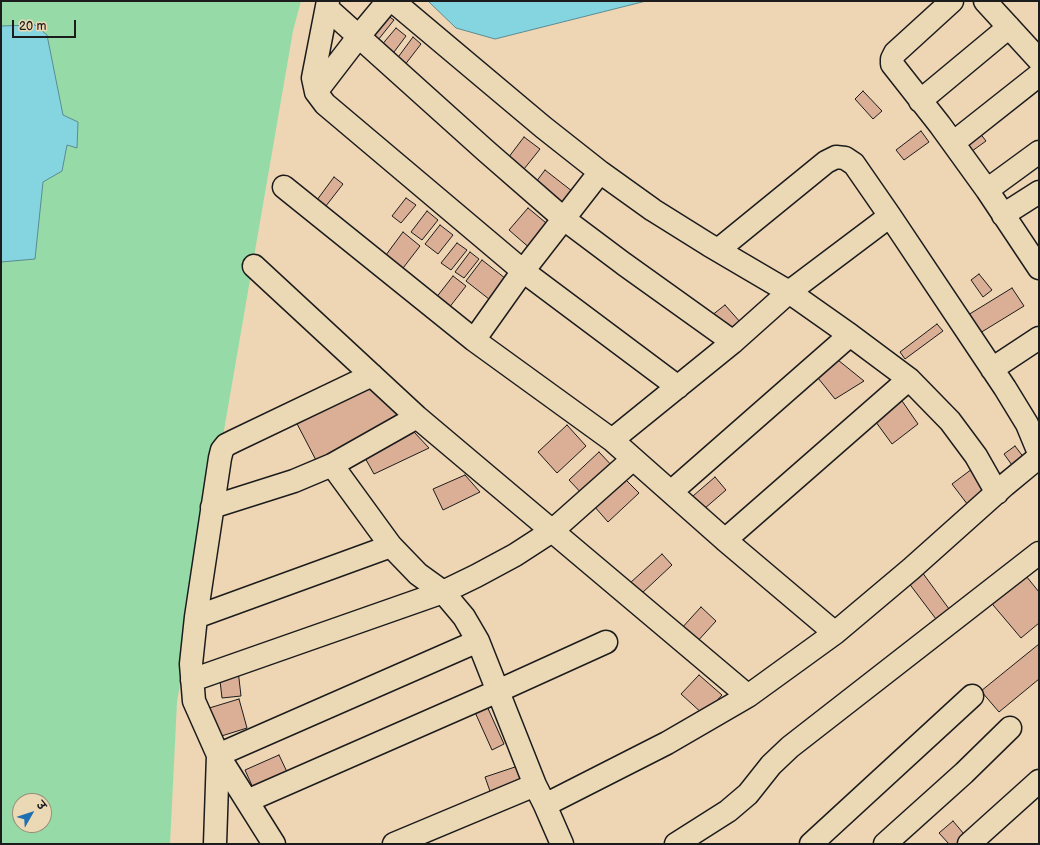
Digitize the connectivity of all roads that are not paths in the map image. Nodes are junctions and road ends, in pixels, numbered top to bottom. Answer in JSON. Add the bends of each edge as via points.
{"nodes":[{"id":1,"x":388,"y":1,"type":"edge"},
{"id":2,"x":393,"y":1,"type":"edge"},
{"id":3,"x":952,"y":1,"type":"edge"},
{"id":4,"x":985,"y":1,"type":"edge"},
{"id":5,"x":328,"y":4,"type":"edge"},
{"id":6,"x":1009,"y":28,"type":"junction"},
{"id":7,"x":359,"y":36,"type":"junction"},
{"id":8,"x":1039,"y":60,"type":"edge"},
{"id":9,"x":1039,"y":75,"type":"edge"},
{"id":10,"x":316,"y":92,"type":"junction"},
{"id":11,"x":920,"y":101,"type":"junction"},
{"id":12,"x":953,"y":143,"type":"junction"},
{"id":13,"x":1039,"y":152,"type":"edge"},
{"id":14,"x":600,"y":172,"type":"junction"},
{"id":15,"x":284,"y":187,"type":"dead end"},
{"id":16,"x":987,"y":190,"type":"junction"},
{"id":17,"x":1039,"y":192,"type":"edge"},
{"id":18,"x":1003,"y":215,"type":"junction"},
{"id":19,"x":890,"y":216,"type":"junction"},
{"id":20,"x":564,"y":218,"type":"junction"},
{"id":21,"x":718,"y":250,"type":"junction"},
{"id":22,"x":254,"y":266,"type":"dead end"},
{"id":23,"x":1039,"y":268,"type":"edge"},
{"id":24,"x":523,"y":271,"type":"junction"},
{"id":25,"x":789,"y":292,"type":"junction"},
{"id":26,"x":850,"y":335,"type":"junction"},
{"id":27,"x":1039,"y":338,"type":"edge"},
{"id":28,"x":474,"y":340,"type":"junction"},
{"id":29,"x":733,"y":342,"type":"junction"},
{"id":30,"x":992,"y":369,"type":"junction"},
{"id":31,"x":372,"y":375,"type":"junction"},
{"id":32,"x":909,"y":379,"type":"junction"},
{"id":33,"x":678,"y":387,"type":"junction"},
{"id":34,"x":417,"y":417,"type":"junction"},
{"id":35,"x":612,"y":440,"type":"junction"},
{"id":36,"x":1039,"y":453,"type":"edge"},
{"id":37,"x":633,"y":459,"type":"junction"},
{"id":38,"x":1031,"y":464,"type":"edge"},
{"id":39,"x":332,"y":465,"type":"junction"},
{"id":40,"x":1001,"y":489,"type":"junction"},
{"id":41,"x":671,"y":492,"type":"junction"},
{"id":42,"x":212,"y":507,"type":"junction"},
{"id":43,"x":552,"y":531,"type":"junction"},
{"id":44,"x":725,"y":540,"type":"junction"},
{"id":45,"x":391,"y":546,"type":"junction"},
{"id":46,"x":1039,"y":553,"type":"edge"},
{"id":47,"x":443,"y":592,"type":"junction"},
{"id":48,"x":196,"y":617,"type":"junction"},
{"id":49,"x":835,"y":633,"type":"junction"},
{"id":50,"x":478,"y":641,"type":"junction"},
{"id":51,"x":606,"y":642,"type":"dead end"},
{"id":52,"x":192,"y":680,"type":"junction"},
{"id":53,"x":498,"y":691,"type":"junction"},
{"id":54,"x":748,"y":696,"type":"junction"},
{"id":55,"x":972,"y":696,"type":"dead end"},
{"id":56,"x":1010,"y":728,"type":"dead end"},
{"id":57,"x":218,"y":755,"type":"junction"},
{"id":58,"x":1039,"y":781,"type":"edge"},
{"id":59,"x":535,"y":785,"type":"junction"},
{"id":60,"x":247,"y":801,"type":"junction"},
{"id":61,"x":545,"y":805,"type":"junction"},
{"id":62,"x":215,"y":844,"type":"edge"},
{"id":63,"x":274,"y":844,"type":"edge"},
{"id":64,"x":394,"y":844,"type":"edge"},
{"id":65,"x":562,"y":844,"type":"edge"},
{"id":66,"x":676,"y":844,"type":"edge"},
{"id":67,"x":812,"y":844,"type":"edge"},
{"id":68,"x":885,"y":844,"type":"edge"},
{"id":69,"x":969,"y":844,"type":"edge"}],
"edges":[{"from":1,"to":7,"type":"street"},
{"from":2,"to":14,"type":"street"},
{"from":3,"to":11,"type":"street","via":[[895,53],[892,59],[892,64]]},
{"from":4,"to":6,"type":"street"},
{"from":5,"to":7,"type":"street"},
{"from":5,"to":10,"type":"street","via":[[313,78]]},
{"from":6,"to":8,"type":"street"},
{"from":6,"to":11,"type":"street"},
{"from":7,"to":10,"type":"street"},
{"from":7,"to":20,"type":"street"},
{"from":9,"to":12,"type":"street"},
{"from":10,"to":24,"type":"street","via":[[325,104]]},
{"from":11,"to":12,"type":"street"},
{"from":12,"to":16,"type":"street"},
{"from":13,"to":16,"type":"street"},
{"from":14,"to":20,"type":"street"},
{"from":14,"to":21,"type":"street"},
{"from":15,"to":28,"type":"street"},
{"from":16,"to":18,"type":"street"},
{"from":17,"to":18,"type":"street"},
{"from":18,"to":23,"type":"street"},
{"from":19,"to":21,"type":"street","via":[[854,164],[845,158],[836,157],[826,162]]},
{"from":19,"to":25,"type":"street"},
{"from":19,"to":30,"type":"street"},
{"from":20,"to":24,"type":"street"},
{"from":20,"to":29,"type":"street"},
{"from":21,"to":25,"type":"street"},
{"from":22,"to":31,"type":"street"},
{"from":24,"to":28,"type":"street"},
{"from":24,"to":33,"type":"street"},
{"from":25,"to":26,"type":"street"},
{"from":25,"to":29,"type":"street"},
{"from":26,"to":32,"type":"street"},
{"from":26,"to":41,"type":"street"},
{"from":27,"to":30,"type":"street"},
{"from":28,"to":35,"type":"street"},
{"from":29,"to":33,"type":"street"},
{"from":30,"to":36,"type":"street","via":[[1027,424]]},
{"from":31,"to":34,"type":"street"},
{"from":31,"to":42,"type":"street","via":[[226,445],[220,458]]},
{"from":32,"to":40,"type":"street","via":[[950,421]]},
{"from":32,"to":44,"type":"street"},
{"from":33,"to":35,"type":"street"},
{"from":34,"to":39,"type":"street"},
{"from":34,"to":43,"type":"street"},
{"from":35,"to":37,"type":"street"},
{"from":37,"to":41,"type":"street"},
{"from":37,"to":43,"type":"street"},
{"from":38,"to":40,"type":"street"},
{"from":39,"to":42,"type":"street"},
{"from":39,"to":45,"type":"street"},
{"from":40,"to":49,"type":"street"},
{"from":41,"to":44,"type":"street"},
{"from":42,"to":48,"type":"street"},
{"from":43,"to":47,"type":"street","via":[[515,555]]},
{"from":43,"to":54,"type":"street"},
{"from":44,"to":49,"type":"street"},
{"from":45,"to":47,"type":"street","via":[[418,574]]},
{"from":45,"to":48,"type":"street"},
{"from":46,"to":66,"type":"street","via":[[790,747],[748,794],[728,811]]},
{"from":47,"to":50,"type":"street","via":[[464,616]]},
{"from":47,"to":52,"type":"street"},
{"from":48,"to":52,"type":"street","via":[[190,664]]},
{"from":49,"to":54,"type":"street"},
{"from":50,"to":53,"type":"street"},
{"from":50,"to":57,"type":"street"},
{"from":51,"to":53,"type":"street"},
{"from":52,"to":57,"type":"street","via":[[194,701]]},
{"from":53,"to":59,"type":"street"},
{"from":53,"to":60,"type":"street"},
{"from":54,"to":61,"type":"street","via":[[667,743]]},
{"from":55,"to":67,"type":"street"},
{"from":56,"to":68,"type":"street"},
{"from":57,"to":60,"type":"street"},
{"from":57,"to":62,"type":"street"},
{"from":58,"to":69,"type":"street"},
{"from":59,"to":61,"type":"street"},
{"from":59,"to":64,"type":"street"},
{"from":60,"to":63,"type":"street"},
{"from":61,"to":65,"type":"street"}]}
